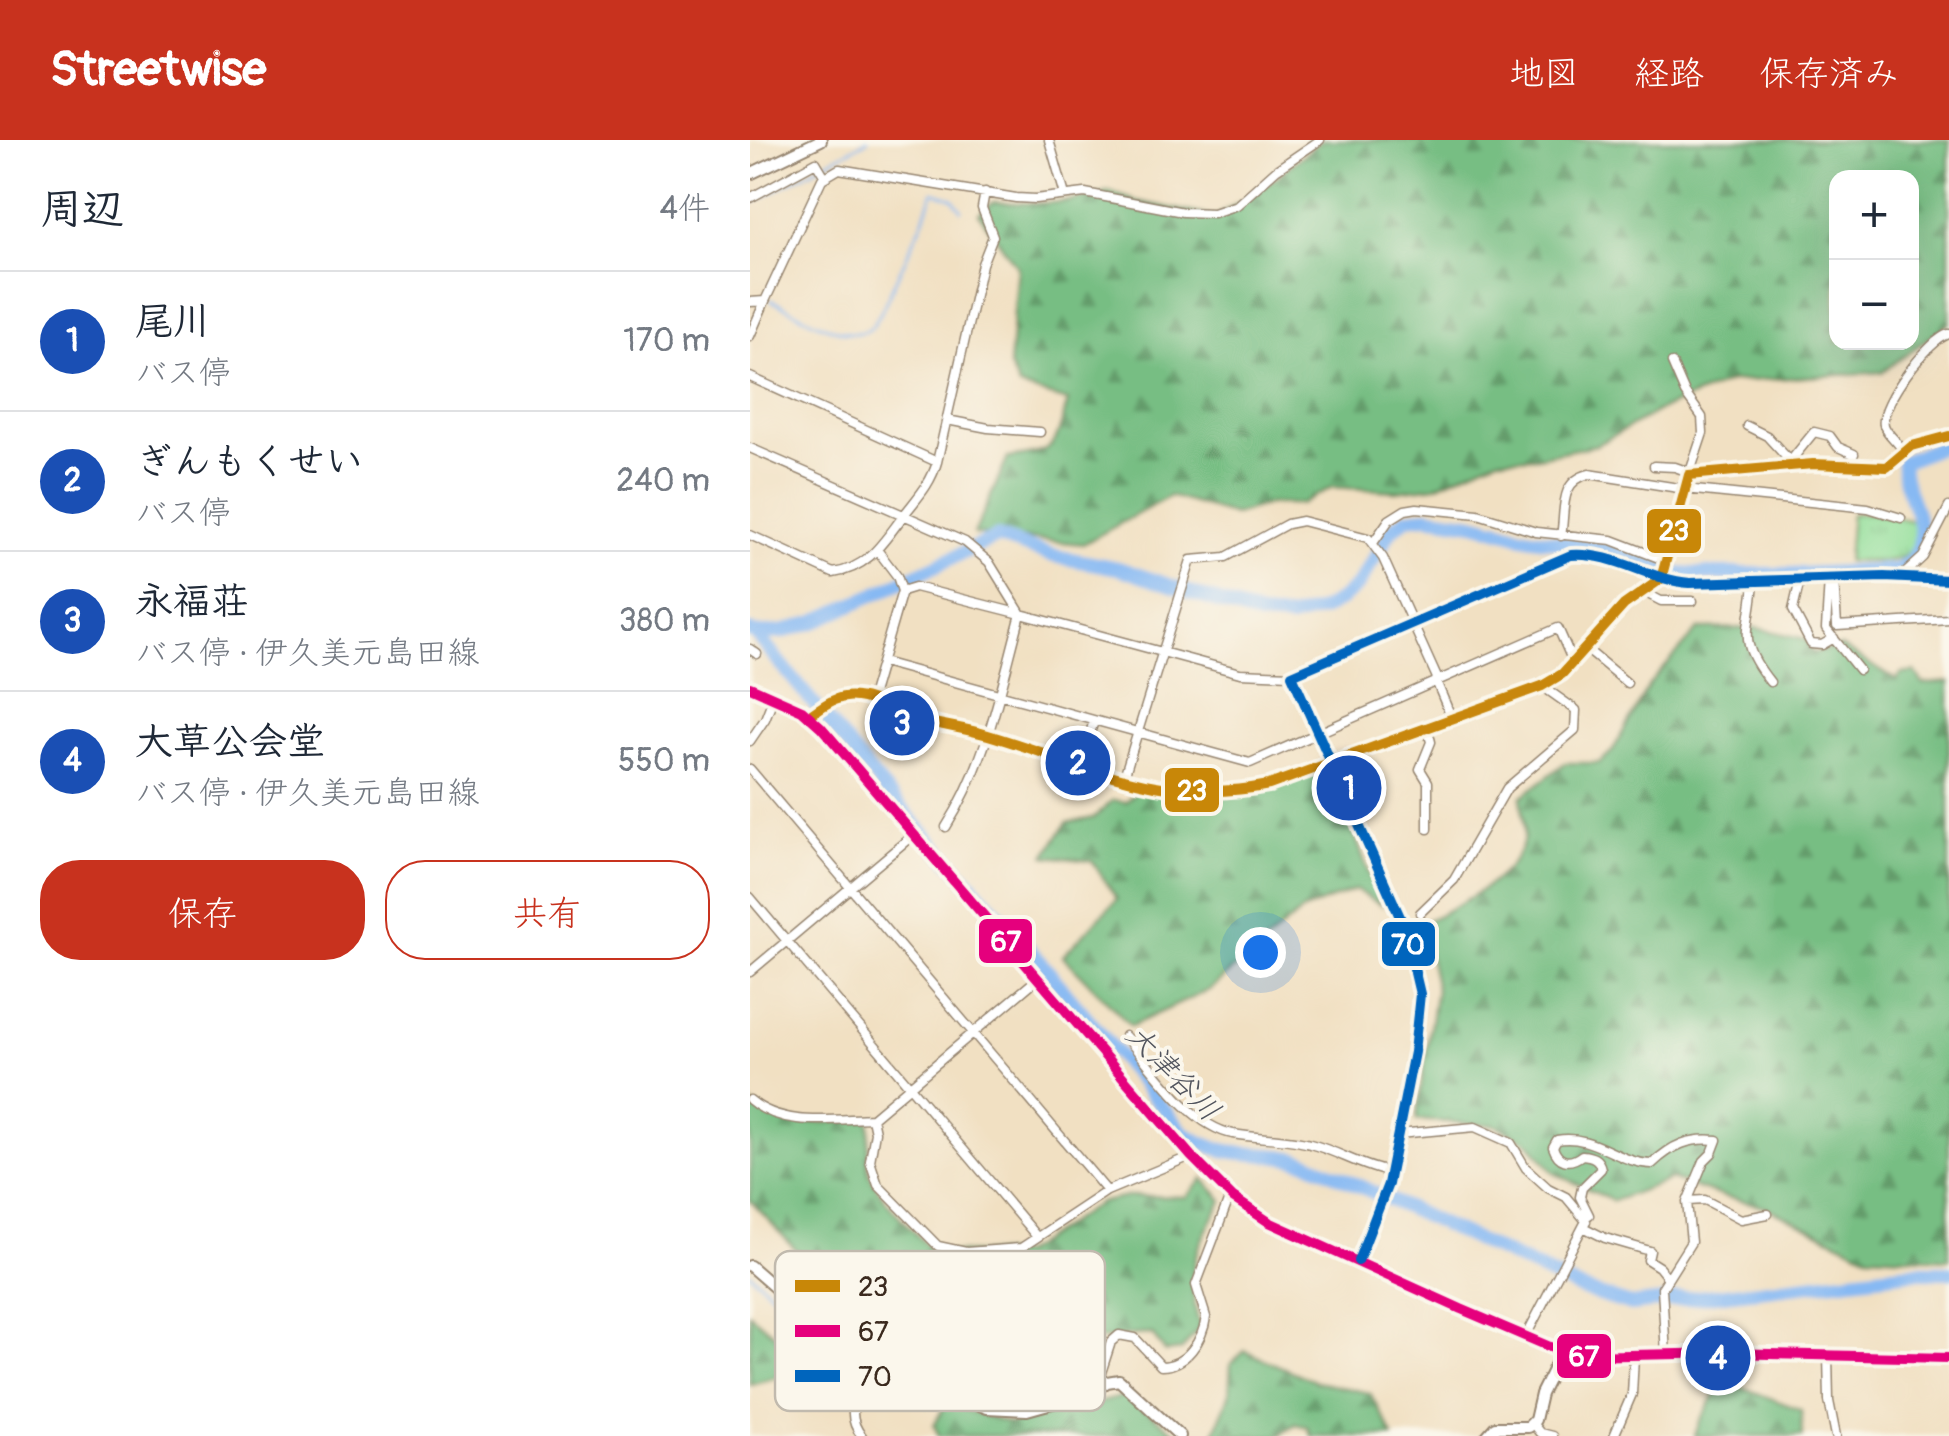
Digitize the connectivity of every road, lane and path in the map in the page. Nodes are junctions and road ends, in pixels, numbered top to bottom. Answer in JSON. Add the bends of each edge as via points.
{"nodes":[{"id":1,"x":821,"y":140,"type":"edge"},
{"id":2,"x":1049,"y":140,"type":"edge"},
{"id":3,"x":1320,"y":140,"type":"edge"},
{"id":4,"x":821,"y":169,"type":"junction"},
{"id":5,"x":750,"y":174,"type":"edge"},
{"id":6,"x":985,"y":192,"type":"junction"},
{"id":7,"x":1065,"y":195,"type":"junction"},
{"id":8,"x":750,"y":198,"type":"edge"},
{"id":9,"x":765,"y":301,"type":"junction"},
{"id":10,"x":750,"y":302,"type":"edge"},
{"id":11,"x":1949,"y":334,"type":"edge"},
{"id":12,"x":750,"y":336,"type":"edge"},
{"id":13,"x":1672,"y":363,"type":"dead end"},
{"id":14,"x":750,"y":377,"type":"edge"},
{"id":15,"x":947,"y":420,"type":"junction"},
{"id":16,"x":1746,"y":426,"type":"dead end"},
{"id":17,"x":1040,"y":432,"type":"dead end"},
{"id":18,"x":1949,"y":436,"type":"edge"},
{"id":19,"x":750,"y":448,"type":"edge"},
{"id":20,"x":1903,"y":451,"type":"junction"},
{"id":21,"x":1854,"y":454,"type":"dead end"},
{"id":22,"x":937,"y":462,"type":"junction"},
{"id":23,"x":1788,"y":463,"type":"junction"},
{"id":24,"x":1654,"y":466,"type":"dead end"},
{"id":25,"x":1689,"y":473,"type":"junction"},
{"id":26,"x":1685,"y":490,"type":"junction"},
{"id":27,"x":1949,"y":507,"type":"edge"},
{"id":28,"x":902,"y":517,"type":"junction"},
{"id":29,"x":1901,"y":518,"type":"dead end"},
{"id":30,"x":750,"y":535,"type":"edge"},
{"id":31,"x":1561,"y":536,"type":"junction"},
{"id":32,"x":1374,"y":544,"type":"junction"},
{"id":33,"x":878,"y":551,"type":"junction"},
{"id":34,"x":1666,"y":562,"type":"junction"},
{"id":35,"x":1662,"y":577,"type":"junction"},
{"id":36,"x":1900,"y":578,"type":"junction"},
{"id":37,"x":1832,"y":579,"type":"junction"},
{"id":38,"x":1800,"y":580,"type":"junction"},
{"id":39,"x":1949,"y":580,"type":"edge"},
{"id":40,"x":1754,"y":581,"type":"junction"},
{"id":41,"x":901,"y":588,"type":"junction"},
{"id":42,"x":1642,"y":590,"type":"junction"},
{"id":43,"x":1693,"y":601,"type":"dead end"},
{"id":44,"x":1020,"y":614,"type":"junction"},
{"id":45,"x":1949,"y":619,"type":"edge"},
{"id":46,"x":1412,"y":623,"type":"junction"},
{"id":47,"x":1834,"y":638,"type":"junction"},
{"id":48,"x":1585,"y":648,"type":"junction"},
{"id":49,"x":1161,"y":652,"type":"junction"},
{"id":50,"x":882,"y":662,"type":"junction"},
{"id":51,"x":1573,"y":662,"type":"junction"},
{"id":52,"x":1858,"y":670,"type":"dead end"},
{"id":53,"x":1292,"y":675,"type":"junction"},
{"id":54,"x":1437,"y":681,"type":"junction"},
{"id":55,"x":1770,"y":682,"type":"dead end"},
{"id":56,"x":1627,"y":683,"type":"dead end"},
{"id":57,"x":1542,"y":686,"type":"junction"},
{"id":58,"x":750,"y":687,"type":"edge"},
{"id":59,"x":999,"y":695,"type":"junction"},
{"id":60,"x":774,"y":696,"type":"junction"},
{"id":61,"x":870,"y":701,"type":"junction"},
{"id":62,"x":812,"y":714,"type":"junction"},
{"id":63,"x":1452,"y":718,"type":"junction"},
{"id":64,"x":1094,"y":722,"type":"junction"},
{"id":65,"x":1427,"y":727,"type":"junction"},
{"id":66,"x":1318,"y":733,"type":"junction"},
{"id":67,"x":1137,"y":734,"type":"junction"},
{"id":68,"x":989,"y":735,"type":"junction"},
{"id":69,"x":750,"y":741,"type":"edge"},
{"id":70,"x":1331,"y":761,"type":"junction"},
{"id":71,"x":1077,"y":766,"type":"junction"},
{"id":72,"x":750,"y":769,"type":"edge"},
{"id":73,"x":1123,"y":780,"type":"junction"},
{"id":74,"x":946,"y":828,"type":"dead end"},
{"id":75,"x":1428,"y":829,"type":"dead end"},
{"id":76,"x":913,"y":834,"type":"junction"},
{"id":77,"x":850,"y":888,"type":"junction"},
{"id":78,"x":750,"y":897,"type":"edge"},
{"id":79,"x":1420,"y":914,"type":"dead end"},
{"id":80,"x":787,"y":940,"type":"junction"},
{"id":81,"x":750,"y":972,"type":"edge"},
{"id":82,"x":1036,"y":978,"type":"junction"},
{"id":83,"x":973,"y":1032,"type":"junction"},
{"id":84,"x":1126,"y":1036,"type":"dead end"},
{"id":85,"x":909,"y":1086,"type":"junction"},
{"id":86,"x":750,"y":1100,"type":"edge"},
{"id":87,"x":872,"y":1118,"type":"junction"},
{"id":88,"x":1398,"y":1134,"type":"junction"},
{"id":89,"x":1191,"y":1156,"type":"junction"},
{"id":90,"x":1389,"y":1178,"type":"junction"},
{"id":91,"x":1107,"y":1191,"type":"junction"},
{"id":92,"x":1230,"y":1196,"type":"junction"},
{"id":93,"x":1687,"y":1202,"type":"junction"},
{"id":94,"x":1768,"y":1214,"type":"dead end"},
{"id":95,"x":1588,"y":1219,"type":"junction"},
{"id":96,"x":1037,"y":1238,"type":"junction"},
{"id":97,"x":961,"y":1251,"type":"edge"},
{"id":98,"x":988,"y":1251,"type":"edge"},
{"id":99,"x":1358,"y":1261,"type":"junction"},
{"id":100,"x":750,"y":1266,"type":"edge"},
{"id":101,"x":1667,"y":1277,"type":"junction"},
{"id":102,"x":775,"y":1288,"type":"edge"},
{"id":103,"x":1526,"y":1336,"type":"junction"},
{"id":104,"x":1562,"y":1352,"type":"junction"},
{"id":105,"x":1666,"y":1354,"type":"junction"},
{"id":106,"x":1828,"y":1354,"type":"junction"},
{"id":107,"x":1634,"y":1357,"type":"junction"},
{"id":108,"x":1949,"y":1358,"type":"edge"},
{"id":109,"x":1105,"y":1360,"type":"edge"},
{"id":110,"x":1105,"y":1384,"type":"edge"},
{"id":111,"x":853,"y":1411,"type":"edge"},
{"id":112,"x":1532,"y":1423,"type":"junction"},
{"id":113,"x":862,"y":1436,"type":"edge"},
{"id":114,"x":1180,"y":1436,"type":"edge"},
{"id":115,"x":1486,"y":1436,"type":"edge"},
{"id":116,"x":1552,"y":1436,"type":"edge"},
{"id":117,"x":1614,"y":1436,"type":"edge"},
{"id":118,"x":1836,"y":1436,"type":"edge"}],
"edges":[{"from":1,"to":5,"type":"street"},
{"from":2,"to":7,"type":"street"},
{"from":3,"to":7,"type":"street","via":[[1237,205],[1213,213]]},
{"from":4,"to":6,"type":"street"},
{"from":4,"to":8,"type":"street"},
{"from":4,"to":9,"type":"street"},
{"from":6,"to":7,"type":"street","via":[[1034,199]]},
{"from":6,"to":15,"type":"street","via":[[982,208],[993,236]]},
{"from":9,"to":10,"type":"street"},
{"from":9,"to":12,"type":"street"},
{"from":11,"to":20,"type":"street","via":[[1936,339],[1907,375],[1885,416]]},
{"from":13,"to":25,"type":"street","via":[[1702,416]]},
{"from":14,"to":22,"type":"street"},
{"from":15,"to":17,"type":"street"},
{"from":15,"to":22,"type":"street"},
{"from":16,"to":23,"type":"street","via":[[1767,436]]},
{"from":18,"to":20,"type":"street"},
{"from":19,"to":28,"type":"street"},
{"from":20,"to":23,"type":"street","via":[[1887,467]]},
{"from":21,"to":23,"type":"street","via":[[1814,432]]},
{"from":22,"to":28,"type":"street"},
{"from":23,"to":25,"type":"street"},
{"from":24,"to":25,"type":"street"},
{"from":25,"to":26,"type":"street"},
{"from":26,"to":29,"type":"street","via":[[1868,508]]},
{"from":26,"to":31,"type":"street","via":[[1584,474],[1565,494]]},
{"from":26,"to":34,"type":"street"},
{"from":27,"to":36,"type":"street","via":[[1924,557]]},
{"from":28,"to":33,"type":"street"},
{"from":28,"to":44,"type":"street","via":[[980,554]]},
{"from":30,"to":33,"type":"street","via":[[833,572],[860,565]]},
{"from":31,"to":32,"type":"street","via":[[1478,514],[1412,508],[1389,520]]},
{"from":31,"to":34,"type":"street","via":[[1621,542]]},
{"from":32,"to":46,"type":"street"},
{"from":32,"to":49,"type":"street","via":[[1330,526],[1294,521],[1226,557],[1191,560]]},
{"from":33,"to":41,"type":"street"},
{"from":34,"to":35,"type":"street"},
{"from":35,"to":40,"type":"street"},
{"from":35,"to":42,"type":"street"},
{"from":35,"to":46,"type":"street","via":[[1602,556],[1572,555]]},
{"from":36,"to":37,"type":"street"},
{"from":36,"to":39,"type":"street"},
{"from":37,"to":38,"type":"street"},
{"from":37,"to":45,"type":"street","via":[[1837,626]]},
{"from":37,"to":47,"type":"street","via":[[1826,629]]},
{"from":38,"to":40,"type":"street"},
{"from":38,"to":47,"type":"street","via":[[1794,610],[1812,644]]},
{"from":40,"to":55,"type":"street","via":[[1747,647]]},
{"from":41,"to":44,"type":"street"},
{"from":41,"to":50,"type":"street"},
{"from":42,"to":43,"type":"street","via":[[1660,601]]},
{"from":42,"to":48,"type":"street"},
{"from":44,"to":49,"type":"street"},
{"from":44,"to":59,"type":"street"},
{"from":46,"to":53,"type":"street"},
{"from":46,"to":54,"type":"street"},
{"from":47,"to":52,"type":"street"},
{"from":48,"to":51,"type":"street"},
{"from":48,"to":56,"type":"street"},
{"from":49,"to":53,"type":"street","via":[[1253,675]]},
{"from":49,"to":67,"type":"street"},
{"from":50,"to":59,"type":"street"},
{"from":50,"to":61,"type":"street"},
{"from":51,"to":54,"type":"street","via":[[1558,628]]},
{"from":51,"to":57,"type":"street"},
{"from":53,"to":66,"type":"street"},
{"from":54,"to":63,"type":"street"},
{"from":54,"to":66,"type":"street"},
{"from":57,"to":63,"type":"street"},
{"from":57,"to":79,"type":"street","via":[[1576,710],[1576,730],[1507,788],[1454,880]]},
{"from":58,"to":60,"type":"main road"},
{"from":59,"to":64,"type":"street"},
{"from":59,"to":68,"type":"street"},
{"from":60,"to":62,"type":"main road"},
{"from":60,"to":69,"type":"street"},
{"from":61,"to":62,"type":"street","via":[[848,696]]},
{"from":61,"to":68,"type":"street"},
{"from":62,"to":76,"type":"main road"},
{"from":63,"to":65,"type":"street"},
{"from":64,"to":67,"type":"street"},
{"from":64,"to":71,"type":"street"},
{"from":65,"to":70,"type":"street"},
{"from":65,"to":75,"type":"street","via":[[1431,742],[1420,769],[1428,782]]},
{"from":66,"to":67,"type":"street","via":[[1250,764]]},
{"from":66,"to":70,"type":"street"},
{"from":67,"to":73,"type":"street"},
{"from":68,"to":71,"type":"street"},
{"from":68,"to":74,"type":"street"},
{"from":70,"to":73,"type":"street","via":[[1236,791]]},
{"from":70,"to":88,"type":"street","via":[[1415,964],[1418,1022]]},
{"from":71,"to":73,"type":"street"},
{"from":72,"to":77,"type":"street"},
{"from":76,"to":77,"type":"street"},
{"from":76,"to":82,"type":"main road"},
{"from":77,"to":80,"type":"street"},
{"from":77,"to":83,"type":"street"},
{"from":78,"to":80,"type":"street"},
{"from":80,"to":81,"type":"street"},
{"from":80,"to":85,"type":"street"},
{"from":82,"to":83,"type":"street"},
{"from":82,"to":89,"type":"main road"},
{"from":83,"to":85,"type":"street"},
{"from":83,"to":91,"type":"street"},
{"from":84,"to":90,"type":"street","via":[[1208,1125],[1234,1135],[1310,1144]]},
{"from":85,"to":87,"type":"street"},
{"from":85,"to":96,"type":"street"},
{"from":86,"to":87,"type":"street","via":[[795,1119]]},
{"from":87,"to":97,"type":"street","via":[[870,1161],[878,1184],[938,1246]]},
{"from":88,"to":90,"type":"street"},
{"from":88,"to":95,"type":"street","via":[[1475,1127],[1511,1142],[1526,1168]]},
{"from":89,"to":91,"type":"street"},
{"from":89,"to":92,"type":"main road"},
{"from":90,"to":99,"type":"street"},
{"from":91,"to":96,"type":"street"},
{"from":92,"to":99,"type":"main road","via":[[1260,1217]]},
{"from":92,"to":109,"type":"street","via":[[1196,1285],[1206,1317],[1193,1349],[1161,1366],[1135,1338],[1118,1334]]},
{"from":93,"to":94,"type":"street","via":[[1705,1200],[1741,1219]]},
{"from":93,"to":95,"type":"street","via":[[1717,1140],[1688,1140],[1652,1164],[1634,1164],[1578,1138],[1558,1140],[1556,1156],[1566,1162],[1582,1155],[1600,1163],[1580,1197]]},
{"from":93,"to":101,"type":"street","via":[[1691,1242]]},
{"from":95,"to":101,"type":"street","via":[[1650,1251],[1648,1260]]},
{"from":95,"to":103,"type":"street"},
{"from":96,"to":98,"type":"street","via":[[1020,1248]]},
{"from":99,"to":103,"type":"main road"},
{"from":100,"to":102,"type":"street"},
{"from":101,"to":105,"type":"street"},
{"from":103,"to":104,"type":"main road"},
{"from":104,"to":107,"type":"main road"},
{"from":104,"to":112,"type":"street"},
{"from":105,"to":106,"type":"main road"},
{"from":105,"to":107,"type":"main road"},
{"from":106,"to":108,"type":"main road"},
{"from":106,"to":118,"type":"street"},
{"from":107,"to":117,"type":"street","via":[[1632,1394]]},
{"from":110,"to":114,"type":"street","via":[[1118,1380]]},
{"from":111,"to":113,"type":"street"},
{"from":112,"to":115,"type":"street","via":[[1495,1427]]},
{"from":112,"to":116,"type":"street"}]}
